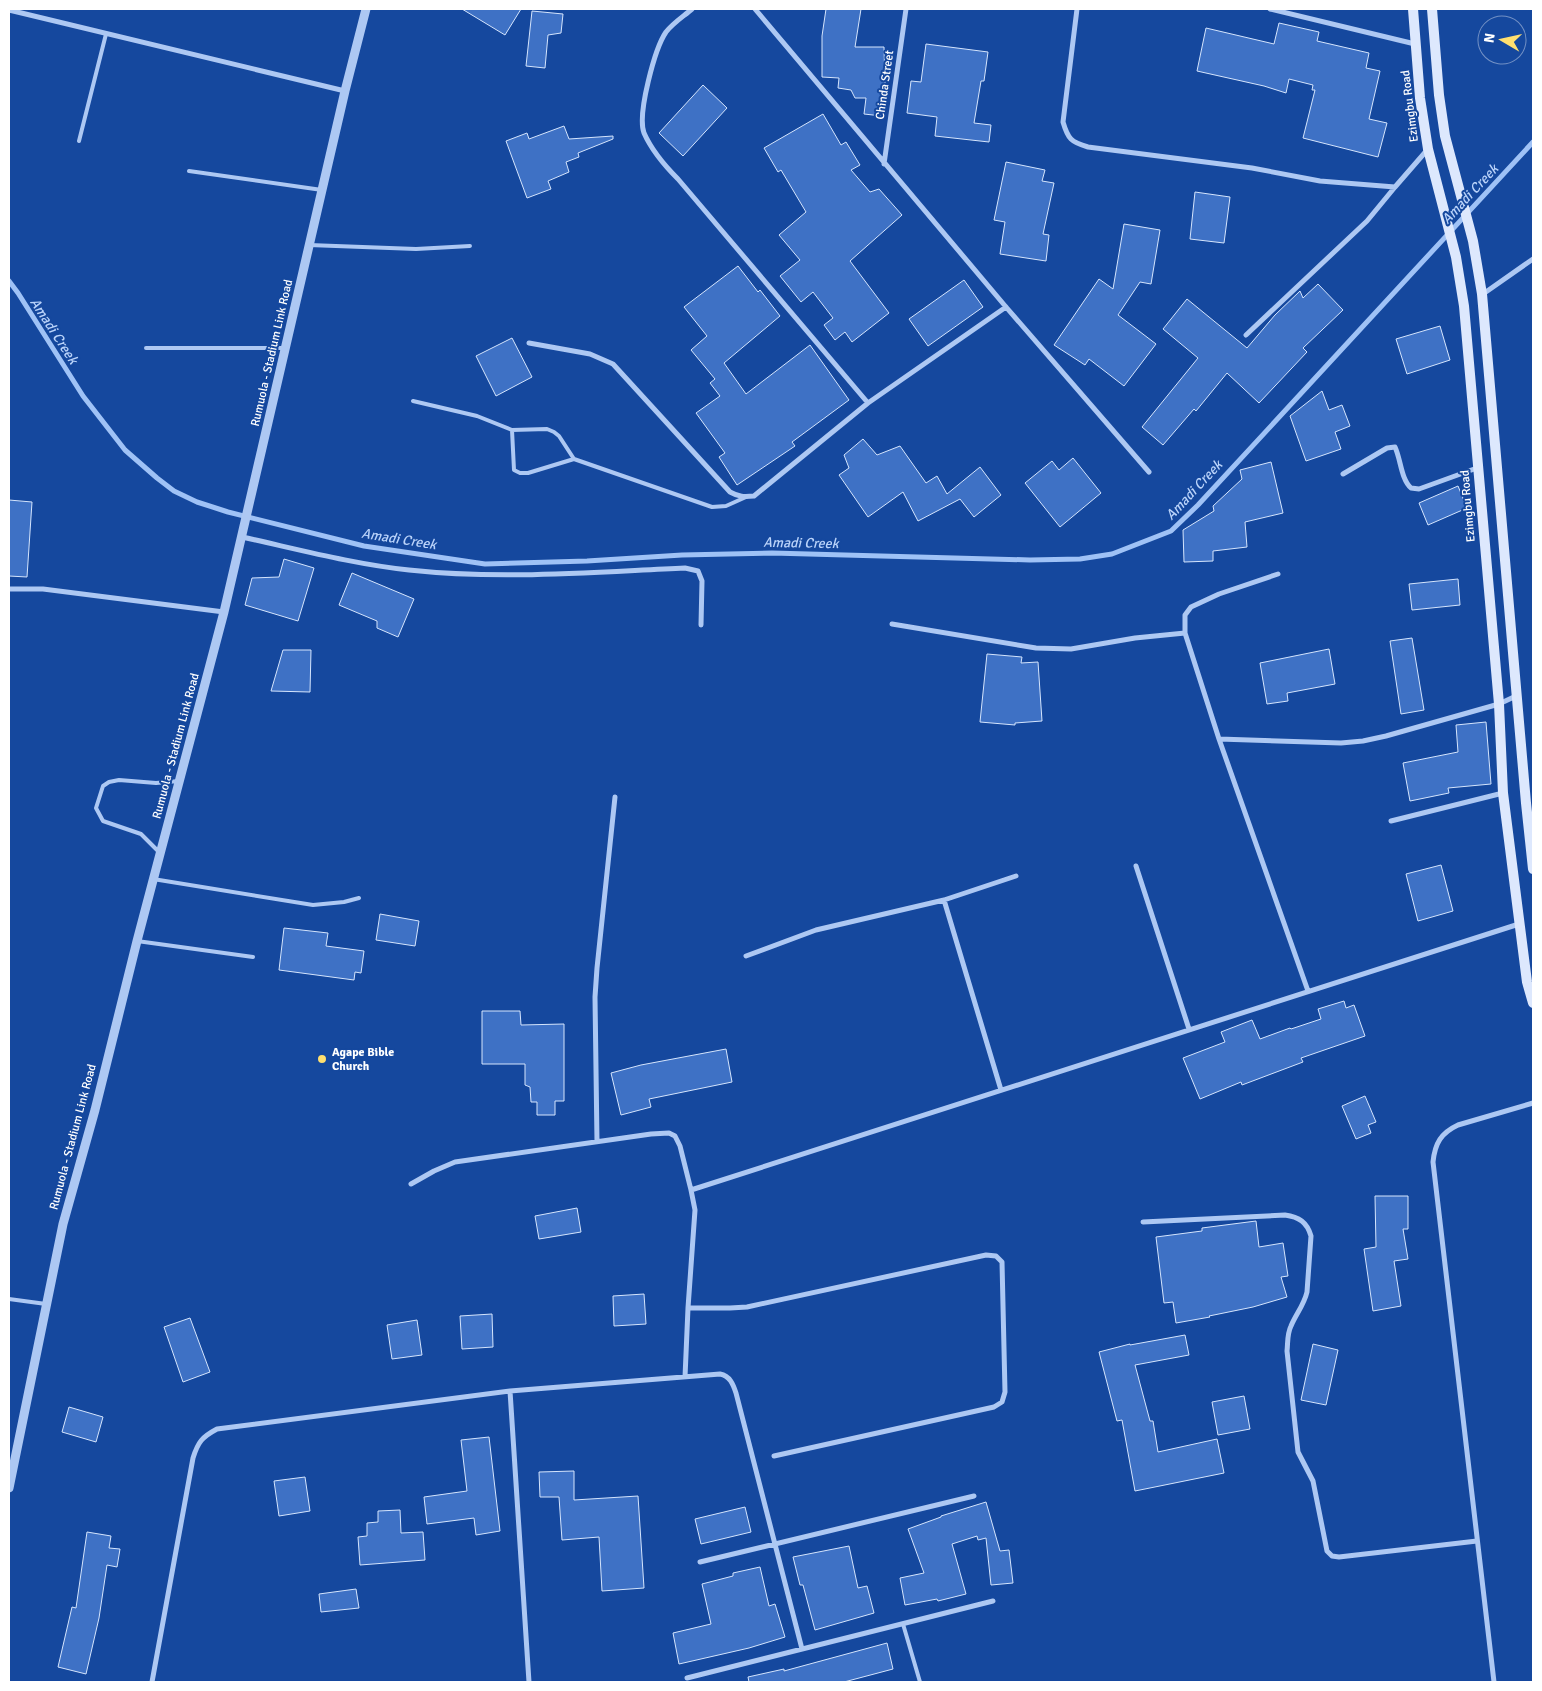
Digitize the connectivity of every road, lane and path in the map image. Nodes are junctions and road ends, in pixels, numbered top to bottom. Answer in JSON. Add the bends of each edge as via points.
{"nodes":[{"id":1,"x":366,"y":9,"type":"edge"},
{"id":2,"x":692,"y":9,"type":"edge"},
{"id":3,"x":755,"y":9,"type":"edge"},
{"id":4,"x":906,"y":9,"type":"edge"},
{"id":5,"x":1077,"y":9,"type":"edge"},
{"id":6,"x":1270,"y":9,"type":"edge"},
{"id":7,"x":1413,"y":9,"type":"edge"},
{"id":8,"x":1432,"y":9,"type":"edge"},
{"id":9,"x":9,"y":10,"type":"edge"},
{"id":10,"x":106,"y":34,"type":"junction"},
{"id":11,"x":1416,"y":44,"type":"junction"},
{"id":12,"x":345,"y":91,"type":"junction"},
{"id":13,"x":79,"y":141,"type":"dead end"},
{"id":14,"x":1428,"y":149,"type":"junction"},
{"id":15,"x":884,"y":164,"type":"junction"},
{"id":16,"x":189,"y":171,"type":"dead end"},
{"id":17,"x":1395,"y":187,"type":"junction"},
{"id":18,"x":322,"y":190,"type":"junction"},
{"id":19,"x":309,"y":245,"type":"junction"},
{"id":20,"x":470,"y":246,"type":"dead end"},
{"id":21,"x":1533,"y":259,"type":"edge"},
{"id":22,"x":1482,"y":294,"type":"junction"},
{"id":23,"x":1006,"y":307,"type":"junction"},
{"id":24,"x":1246,"y":335,"type":"dead end"},
{"id":25,"x":529,"y":343,"type":"dead end"},
{"id":26,"x":146,"y":348,"type":"dead end"},
{"id":27,"x":286,"y":348,"type":"junction"},
{"id":28,"x":413,"y":401,"type":"dead end"},
{"id":29,"x":868,"y":403,"type":"junction"},
{"id":30,"x":512,"y":430,"type":"junction"},
{"id":31,"x":574,"y":459,"type":"junction"},
{"id":32,"x":1477,"y":468,"type":"junction"},
{"id":33,"x":1149,"y":472,"type":"dead end"},
{"id":34,"x":1343,"y":474,"type":"dead end"},
{"id":35,"x":746,"y":497,"type":"junction"},
{"id":36,"x":243,"y":532,"type":"junction"},
{"id":37,"x":1278,"y":574,"type":"dead end"},
{"id":38,"x":9,"y":589,"type":"edge"},
{"id":39,"x":224,"y":612,"type":"junction"},
{"id":40,"x":892,"y":624,"type":"dead end"},
{"id":41,"x":701,"y":625,"type":"dead end"},
{"id":42,"x":1185,"y":632,"type":"junction"},
{"id":43,"x":1518,"y":695,"type":"junction"},
{"id":44,"x":1499,"y":704,"type":"junction"},
{"id":45,"x":1219,"y":739,"type":"junction"},
{"id":46,"x":179,"y":782,"type":"junction"},
{"id":47,"x":1503,"y":794,"type":"junction"},
{"id":48,"x":615,"y":797,"type":"dead end"},
{"id":49,"x":1391,"y":821,"type":"dead end"},
{"id":50,"x":160,"y":854,"type":"junction"},
{"id":51,"x":1136,"y":866,"type":"dead end"},
{"id":52,"x":1533,"y":869,"type":"edge"},
{"id":53,"x":1016,"y":876,"type":"dead end"},
{"id":54,"x":153,"y":879,"type":"junction"},
{"id":55,"x":359,"y":898,"type":"dead end"},
{"id":56,"x":944,"y":900,"type":"junction"},
{"id":57,"x":1520,"y":923,"type":"junction"},
{"id":58,"x":137,"y":941,"type":"junction"},
{"id":59,"x":746,"y":956,"type":"dead end"},
{"id":60,"x":253,"y":957,"type":"dead end"},
{"id":61,"x":1308,"y":991,"type":"junction"},
{"id":62,"x":1533,"y":1003,"type":"edge"},
{"id":63,"x":1189,"y":1029,"type":"junction"},
{"id":64,"x":1001,"y":1090,"type":"junction"},
{"id":65,"x":1533,"y":1103,"type":"edge"},
{"id":66,"x":597,"y":1142,"type":"junction"},
{"id":67,"x":411,"y":1184,"type":"dead end"},
{"id":68,"x":691,"y":1190,"type":"junction"},
{"id":69,"x":1143,"y":1222,"type":"dead end"},
{"id":70,"x":9,"y":1299,"type":"edge"},
{"id":71,"x":46,"y":1304,"type":"junction"},
{"id":72,"x":688,"y":1308,"type":"junction"},
{"id":73,"x":685,"y":1377,"type":"junction"},
{"id":74,"x":510,"y":1391,"type":"junction"},
{"id":75,"x":774,"y":1456,"type":"dead end"},
{"id":76,"x":9,"y":1488,"type":"edge"},
{"id":77,"x":974,"y":1496,"type":"dead end"},
{"id":78,"x":1477,"y":1541,"type":"junction"},
{"id":79,"x":775,"y":1545,"type":"junction"},
{"id":80,"x":700,"y":1562,"type":"dead end"},
{"id":81,"x":993,"y":1601,"type":"dead end"},
{"id":82,"x":903,"y":1624,"type":"junction"},
{"id":83,"x":802,"y":1649,"type":"junction"},
{"id":84,"x":687,"y":1678,"type":"dead end"},
{"id":85,"x":152,"y":1682,"type":"edge"},
{"id":86,"x":529,"y":1682,"type":"edge"},
{"id":87,"x":920,"y":1682,"type":"edge"},
{"id":88,"x":1494,"y":1682,"type":"edge"}],
"edges":[{"from":1,"to":12,"type":"street","name":"Rumuola - Stadium Link Road"},
{"from":2,"to":29,"type":"street","via":[[667,31],[659,45],[645,100],[643,131],[657,157]]},
{"from":3,"to":15,"type":"street"},
{"from":4,"to":15,"type":"street","name":"Chinda Street"},
{"from":5,"to":17,"type":"street","via":[[1063,122],[1070,139],[1078,144],[1252,168],[1320,181]]},
{"from":6,"to":11,"type":"street"},
{"from":7,"to":11,"type":"main road","name":"Ezimgbu Road"},
{"from":8,"to":22,"type":"main road","via":[[1445,136],[1473,241]]},
{"from":9,"to":10,"type":"street"},
{"from":10,"to":12,"type":"street"},
{"from":10,"to":13,"type":"lane"},
{"from":11,"to":14,"type":"main road","name":"Ezimgbu Road"},
{"from":12,"to":18,"type":"street","name":"Rumuola - Stadium Link Road"},
{"from":14,"to":17,"type":"street"},
{"from":14,"to":32,"type":"main road","name":"Ezimgbu Road","via":[[1456,257],[1464,306]]},
{"from":15,"to":23,"type":"street"},
{"from":16,"to":18,"type":"lane"},
{"from":17,"to":24,"type":"street","via":[[1367,221]]},
{"from":18,"to":19,"type":"street","name":"Rumuola - Stadium Link Road"},
{"from":19,"to":20,"type":"lane","via":[[416,249]]},
{"from":19,"to":27,"type":"street","name":"Rumuola - Stadium Link Road"},
{"from":21,"to":22,"type":"street"},
{"from":22,"to":43,"type":"main road"},
{"from":23,"to":29,"type":"street"},
{"from":23,"to":33,"type":"street"},
{"from":25,"to":35,"type":"street","via":[[590,354],[613,364],[730,492]]},
{"from":26,"to":27,"type":"lane"},
{"from":27,"to":36,"type":"street","name":"Rumuola - Stadium Link Road"},
{"from":28,"to":30,"type":"lane","via":[[477,416]]},
{"from":29,"to":35,"type":"street","via":[[754,496]]},
{"from":30,"to":31,"type":"lane","via":[[548,429],[554,432]]},
{"from":30,"to":31,"type":"lane","via":[[514,470],[520,473]]},
{"from":31,"to":35,"type":"lane","via":[[712,507],[726,506]]},
{"from":32,"to":34,"type":"street","via":[[1419,489],[1411,488],[1406,484],[1395,447],[1387,448]]},
{"from":32,"to":44,"type":"main road","name":"Ezimgbu Road"},
{"from":36,"to":39,"type":"street","name":"Rumuola - Stadium Link Road"},
{"from":36,"to":41,"type":"street","via":[[337,558],[408,570],[467,575],[685,568],[698,571],[702,580]]},
{"from":37,"to":42,"type":"street","via":[[1191,607],[1185,616]]},
{"from":38,"to":39,"type":"street","via":[[43,589]]},
{"from":39,"to":46,"type":"street","name":"Rumuola - Stadium Link Road"},
{"from":40,"to":42,"type":"street","via":[[1005,644],[1071,649]]},
{"from":42,"to":45,"type":"street"},
{"from":43,"to":44,"type":"street"},
{"from":43,"to":52,"type":"main road"},
{"from":44,"to":45,"type":"street","via":[[1386,736],[1341,744]]},
{"from":44,"to":47,"type":"main road","name":"Ezimgbu Road"},
{"from":45,"to":61,"type":"street"},
{"from":46,"to":50,"type":"street","name":"Rumuola - Stadium Link Road"},
{"from":46,"to":50,"type":"lane","via":[[109,782],[103,786],[96,808],[103,820],[141,834]]},
{"from":47,"to":49,"type":"street"},
{"from":47,"to":57,"type":"main road","name":"Ezimgbu Road"},
{"from":48,"to":66,"type":"street","via":[[597,968]]},
{"from":50,"to":54,"type":"street","name":"Rumuola - Stadium Link Road"},
{"from":51,"to":63,"type":"street"},
{"from":53,"to":56,"type":"street"},
{"from":54,"to":55,"type":"lane","via":[[313,905]]},
{"from":54,"to":58,"type":"street","name":"Rumuola - Stadium Link Road"},
{"from":56,"to":59,"type":"street","via":[[816,930]]},
{"from":56,"to":64,"type":"street"},
{"from":57,"to":61,"type":"street"},
{"from":57,"to":62,"type":"main road","name":"Ezimgbu Road"},
{"from":58,"to":60,"type":"lane"},
{"from":58,"to":71,"type":"street","name":"Rumuola - Stadium Link Road","via":[[63,1224]]},
{"from":61,"to":63,"type":"street"},
{"from":63,"to":64,"type":"street"},
{"from":64,"to":68,"type":"street"},
{"from":65,"to":78,"type":"street","via":[[1447,1130],[1438,1139],[1432,1162]]},
{"from":66,"to":67,"type":"street","via":[[455,1162]]},
{"from":66,"to":68,"type":"street","via":[[669,1133],[675,1136]]},
{"from":68,"to":72,"type":"street","via":[[695,1210]]},
{"from":69,"to":78,"type":"street","via":[[1285,1215],[1302,1220],[1311,1236],[1307,1292],[1291,1326],[1288,1351],[1298,1452],[1313,1481],[1327,1551],[1338,1557]]},
{"from":70,"to":71,"type":"lane"},
{"from":71,"to":76,"type":"street","name":"Rumuola - Stadium Link Road"},
{"from":72,"to":73,"type":"street"},
{"from":72,"to":75,"type":"street","via":[[747,1307],[986,1255],[996,1256],[1002,1262],[1005,1392],[1002,1402],[994,1407]]},
{"from":73,"to":74,"type":"street"},
{"from":73,"to":79,"type":"street","via":[[720,1374],[732,1382]]},
{"from":74,"to":85,"type":"street","via":[[217,1429],[206,1435],[197,1445],[193,1458]]},
{"from":74,"to":86,"type":"street"},
{"from":77,"to":79,"type":"street"},
{"from":78,"to":88,"type":"street"},
{"from":79,"to":80,"type":"street"},
{"from":79,"to":83,"type":"street"},
{"from":81,"to":82,"type":"street"},
{"from":82,"to":83,"type":"street"},
{"from":82,"to":87,"type":"lane"},
{"from":83,"to":84,"type":"street"}]}
